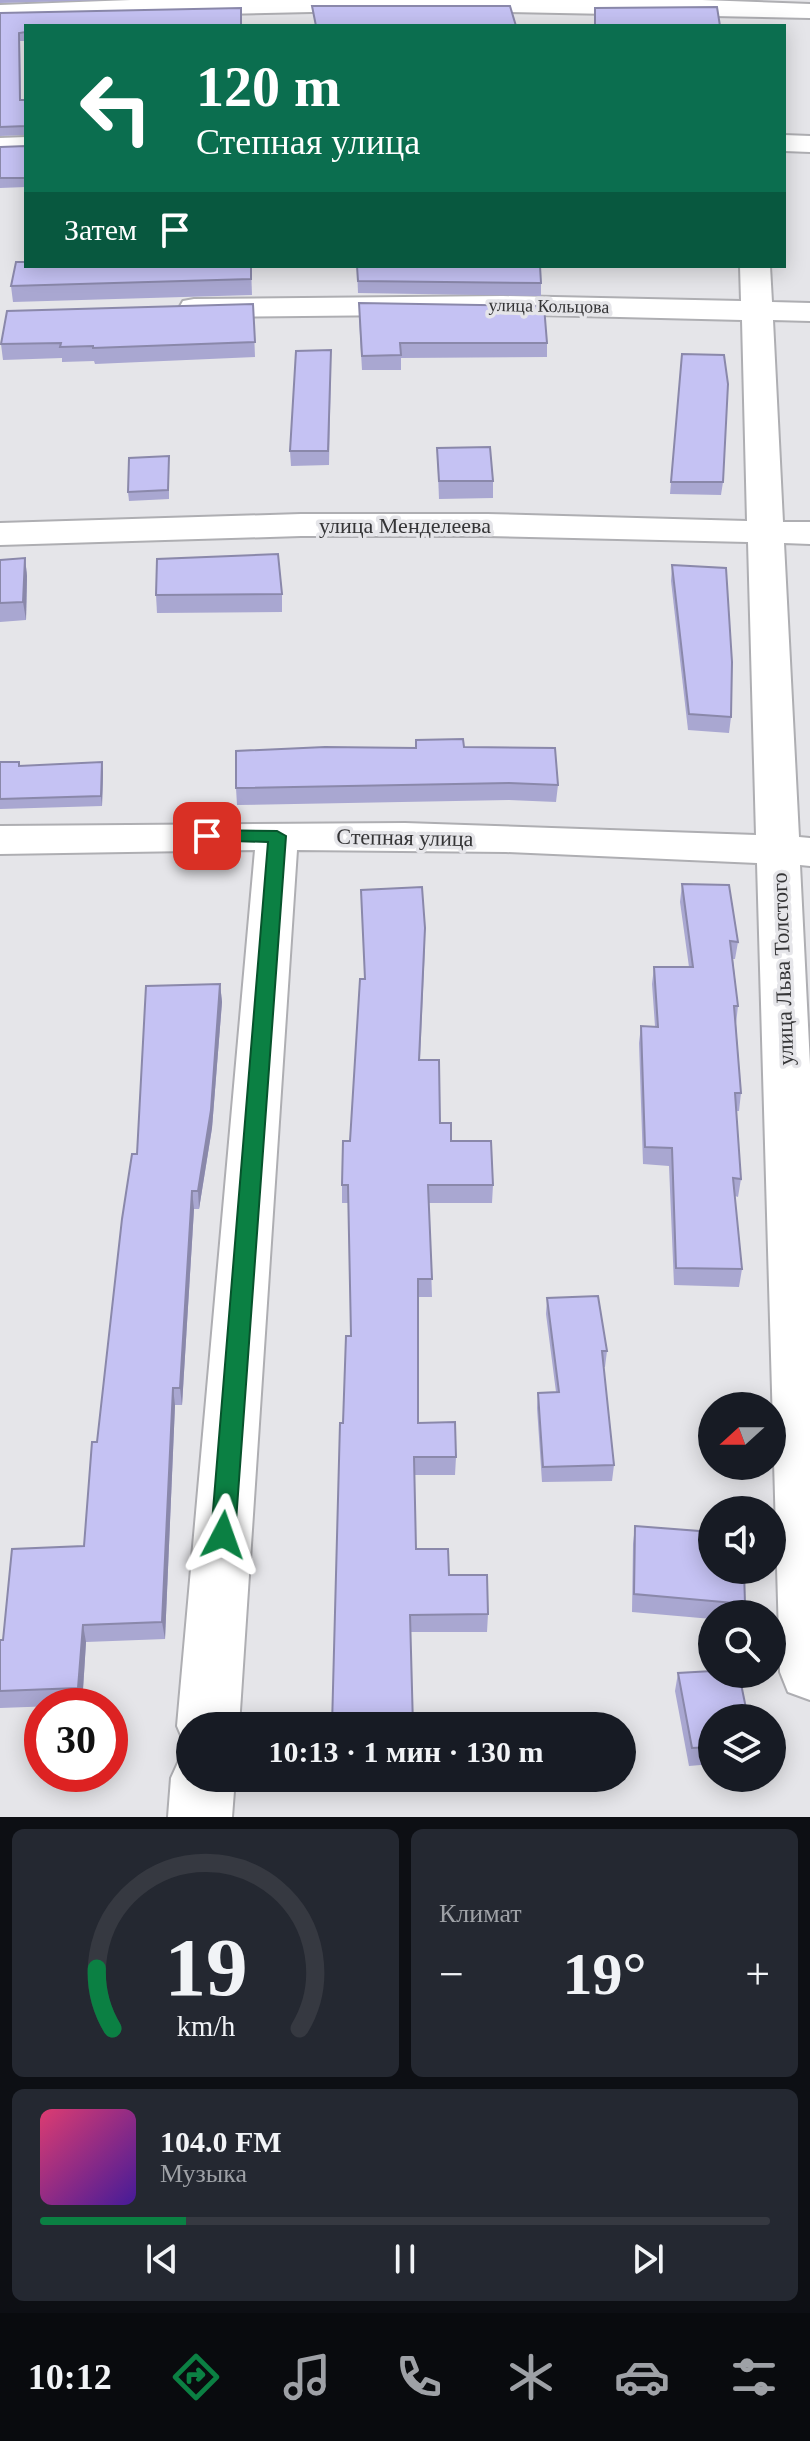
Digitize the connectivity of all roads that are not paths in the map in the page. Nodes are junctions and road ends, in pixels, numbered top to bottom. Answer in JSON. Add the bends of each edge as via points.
{"nodes":[{"id":1,"x":144,"y":4,"type":"edge"},
{"id":2,"x":746,"y":11,"type":"edge"},
{"id":3,"x":810,"y":11,"type":"edge"},
{"id":4,"x":0,"y":12,"type":"edge"},
{"id":5,"x":786,"y":143,"type":"edge"},
{"id":6,"x":810,"y":144,"type":"edge"},
{"id":7,"x":24,"y":145,"type":"edge"},
{"id":8,"x":0,"y":146,"type":"edge"},
{"id":9,"x":756,"y":287,"type":"edge"},
{"id":10,"x":162,"y":308,"type":"edge"},
{"id":11,"x":810,"y":312,"type":"edge"},
{"id":12,"x":766,"y":530,"type":"junction"},
{"id":13,"x":810,"y":533,"type":"edge"},
{"id":14,"x":0,"y":534,"type":"edge"},
{"id":15,"x":277,"y":836,"type":"junction"},
{"id":16,"x":0,"y":840,"type":"edge"},
{"id":17,"x":794,"y":851,"type":"edge"},
{"id":18,"x":810,"y":1672,"type":"edge"},
{"id":19,"x":209,"y":1712,"type":"edge"},
{"id":20,"x":202,"y":1792,"type":"edge"},
{"id":21,"x":200,"y":1817,"type":"edge"}],
"edges":[{"from":1,"to":2,"type":"street","via":[[506,4]]},
{"from":1,"to":4,"type":"street"},
{"from":2,"to":3,"type":"street"},
{"from":5,"to":6,"type":"street"},
{"from":7,"to":8,"type":"street"},
{"from":9,"to":10,"type":"street","name":"улица Кольцова","via":[[503,305]]},
{"from":9,"to":11,"type":"street","name":"улица Кольцова"},
{"from":9,"to":12,"type":"street","name":"улица Льва Толстого"},
{"from":12,"to":13,"type":"street","name":"улица Менделеева"},
{"from":12,"to":14,"type":"street","name":"улица Менделеева","via":[[301,525]]},
{"from":12,"to":17,"type":"street","name":"улица Льва Толстого"},
{"from":15,"to":16,"type":"street","name":"Степная улица"},
{"from":15,"to":17,"type":"street","name":"Степная улица","via":[[487,838]]},
{"from":15,"to":19,"type":"street"},
{"from":17,"to":18,"type":"street","name":"улица Льва Толстого"},
{"from":20,"to":21,"type":"street"}]}
